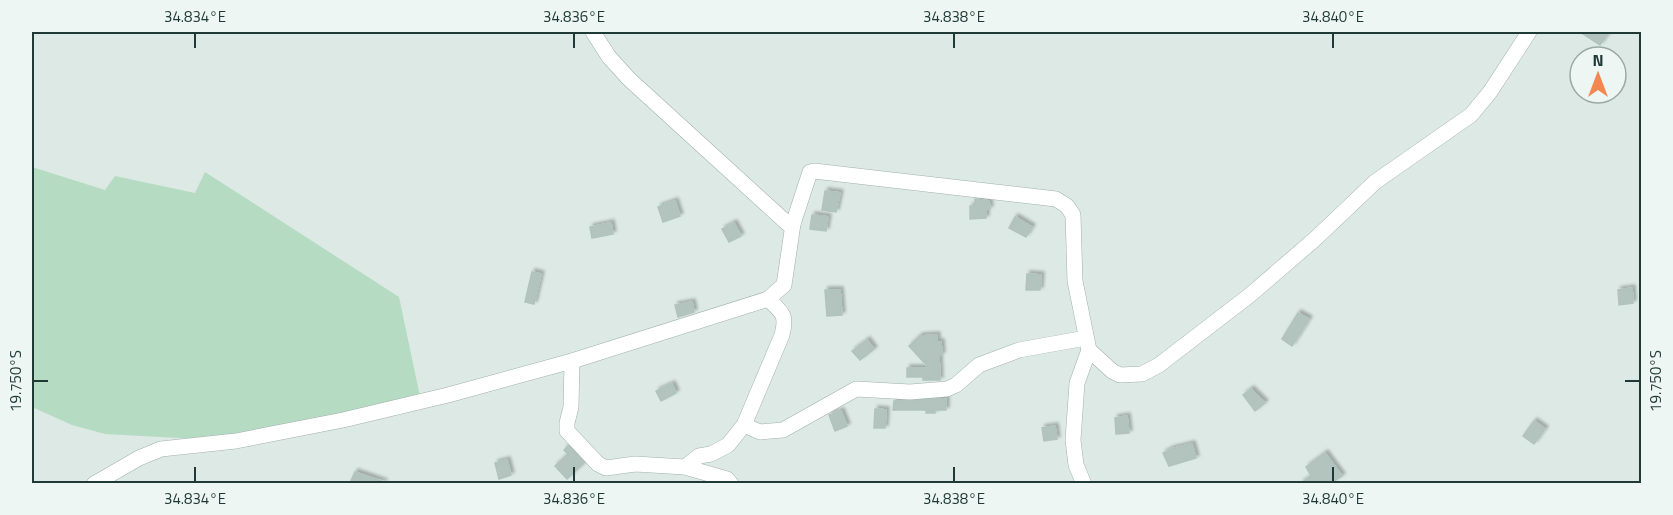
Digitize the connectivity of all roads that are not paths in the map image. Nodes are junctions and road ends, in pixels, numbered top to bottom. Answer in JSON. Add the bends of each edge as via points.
{"nodes":[{"id":1,"x":593,"y":32,"type":"edge"},
{"id":2,"x":1529,"y":32,"type":"edge"},
{"id":3,"x":793,"y":224,"type":"junction"},
{"id":4,"x":768,"y":299,"type":"junction"},
{"id":5,"x":1087,"y":344,"type":"junction"},
{"id":6,"x":572,"y":361,"type":"junction"},
{"id":7,"x":744,"y":425,"type":"junction"},
{"id":8,"x":685,"y":467,"type":"junction"},
{"id":9,"x":94,"y":483,"type":"edge"},
{"id":10,"x":731,"y":483,"type":"edge"},
{"id":11,"x":1084,"y":483,"type":"edge"}],
"edges":[{"from":1,"to":3,"type":"street","via":[[609,57],[638,87],[783,221]]},
{"from":2,"to":5,"type":"street","via":[[1471,115],[1375,182],[1250,295],[1159,365],[1142,374],[1120,375]]},
{"from":3,"to":4,"type":"street","via":[[784,285]]},
{"from":3,"to":5,"type":"street","via":[[812,171],[1056,199],[1073,215],[1075,281]]},
{"from":4,"to":6,"type":"street"},
{"from":4,"to":7,"type":"street","via":[[786,321]]},
{"from":5,"to":7,"type":"street","via":[[1019,350],[980,365],[947,389],[856,389],[783,430],[760,432]]},
{"from":5,"to":11,"type":"street","via":[[1077,383],[1073,440],[1076,465]]},
{"from":6,"to":8,"type":"street","via":[[567,431],[598,464],[606,468],[634,464]]},
{"from":6,"to":9,"type":"street","via":[[343,420],[236,441],[161,449]]},
{"from":7,"to":8,"type":"street","via":[[728,445],[699,456]]},
{"from":8,"to":10,"type":"street"}]}
